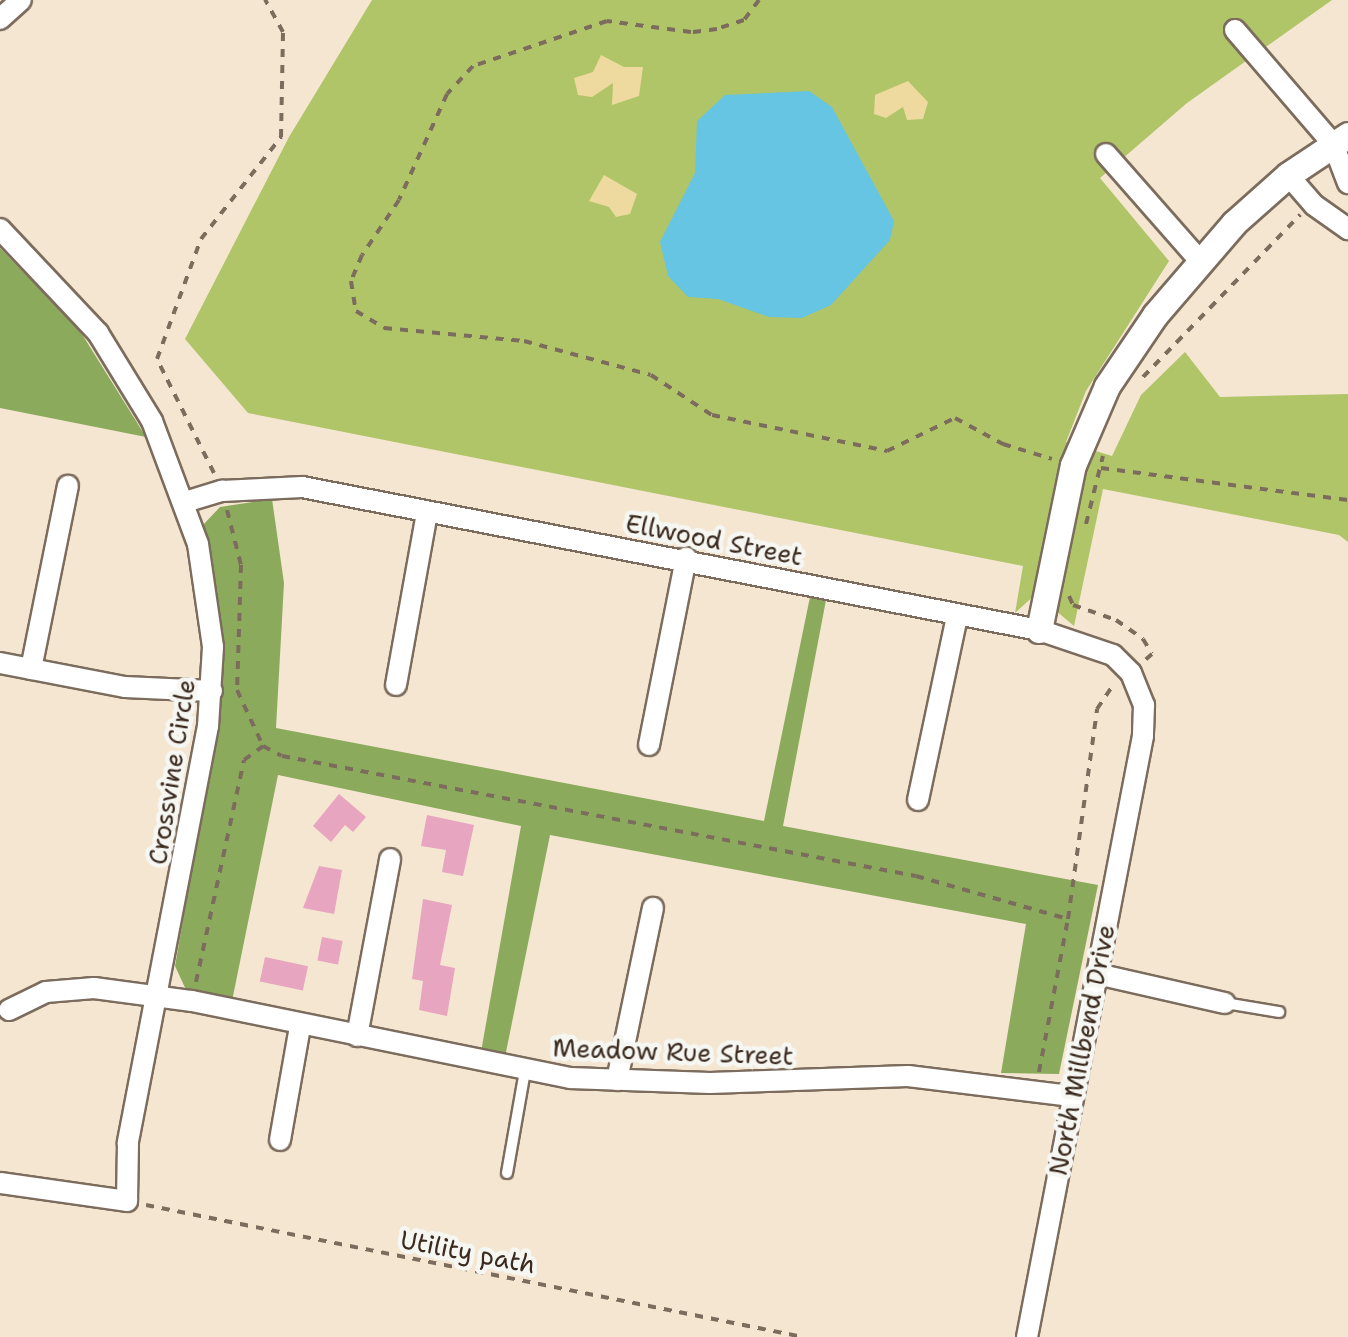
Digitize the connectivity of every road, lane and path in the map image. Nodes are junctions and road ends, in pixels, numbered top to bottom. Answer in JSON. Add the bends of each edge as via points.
{"nodes":[{"id":1,"x":21,"y":0,"type":"edge"},
{"id":2,"x":264,"y":0,"type":"edge"},
{"id":3,"x":759,"y":0,"type":"edge"},
{"id":4,"x":0,"y":19,"type":"edge"},
{"id":5,"x":1234,"y":30,"type":"dead end"},
{"id":6,"x":1340,"y":140,"type":"edge"},
{"id":7,"x":1106,"y":154,"type":"dead end"},
{"id":8,"x":1288,"y":174,"type":"junction"},
{"id":9,"x":1348,"y":184,"type":"edge"},
{"id":10,"x":1314,"y":205,"type":"junction"},
{"id":11,"x":0,"y":229,"type":"edge"},
{"id":12,"x":1348,"y":229,"type":"edge"},
{"id":13,"x":1201,"y":262,"type":"junction"},
{"id":14,"x":1138,"y":383,"type":"dead end"},
{"id":15,"x":1104,"y":452,"type":"dead end"},
{"id":16,"x":1073,"y":464,"type":"junction"},
{"id":17,"x":1100,"y":468,"type":"junction"},
{"id":18,"x":68,"y":486,"type":"dead end"},
{"id":19,"x":222,"y":491,"type":"junction"},
{"id":20,"x":1348,"y":500,"type":"edge"},
{"id":21,"x":186,"y":502,"type":"junction"},
{"id":22,"x":427,"y":512,"type":"junction"},
{"id":23,"x":1085,"y":528,"type":"dead end"},
{"id":24,"x":686,"y":558,"type":"junction"},
{"id":25,"x":1072,"y":578,"type":"dead end"},
{"id":26,"x":956,"y":616,"type":"junction"},
{"id":27,"x":1039,"y":630,"type":"junction"},
{"id":28,"x":0,"y":664,"type":"edge"},
{"id":29,"x":32,"y":668,"type":"junction"},
{"id":30,"x":1131,"y":673,"type":"junction"},
{"id":31,"x":396,"y":685,"type":"dead end"},
{"id":32,"x":212,"y":691,"type":"junction"},
{"id":33,"x":262,"y":746,"type":"junction"},
{"id":34,"x":648,"y":746,"type":"dead end"},
{"id":35,"x":918,"y":800,"type":"dead end"},
{"id":36,"x":390,"y":859,"type":"dead end"},
{"id":37,"x":652,"y":908,"type":"dead end"},
{"id":38,"x":1068,"y":919,"type":"junction"},
{"id":39,"x":1097,"y":974,"type":"junction"},
{"id":40,"x":158,"y":995,"type":"junction"},
{"id":41,"x":192,"y":1001,"type":"junction"},
{"id":42,"x":1226,"y":1003,"type":"joint"},
{"id":43,"x":9,"y":1010,"type":"dead end"},
{"id":44,"x":1279,"y":1012,"type":"dead end"},
{"id":45,"x":300,"y":1027,"type":"junction"},
{"id":46,"x":357,"y":1036,"type":"junction"},
{"id":47,"x":524,"y":1071,"type":"junction"},
{"id":48,"x":617,"y":1080,"type":"junction"},
{"id":49,"x":1036,"y":1088,"type":"junction"},
{"id":50,"x":1072,"y":1096,"type":"junction"},
{"id":51,"x":280,"y":1140,"type":"dead end"},
{"id":52,"x":507,"y":1173,"type":"dead end"},
{"id":53,"x":0,"y":1183,"type":"edge"},
{"id":54,"x":126,"y":1201,"type":"junction"},
{"id":55,"x":802,"y":1337,"type":"edge"},
{"id":56,"x":1027,"y":1337,"type":"edge"}],
"edges":[{"from":1,"to":4,"type":"street"},
{"from":2,"to":19,"type":"path","via":[[283,32],[281,137],[201,240],[157,360]]},
{"from":3,"to":16,"type":"path","via":[[744,20],[718,29],[690,32],[607,21],[473,66],[448,94],[398,200],[362,255],[351,281],[356,311],[384,328],[524,341],[651,374],[712,415],[887,451],[955,418],[1003,444]]},
{"from":5,"to":6,"type":"street"},
{"from":6,"to":8,"type":"street"},
{"from":6,"to":9,"type":"street"},
{"from":7,"to":13,"type":"street"},
{"from":8,"to":10,"type":"street"},
{"from":8,"to":13,"type":"street"},
{"from":10,"to":12,"type":"street"},
{"from":10,"to":14,"type":"path"},
{"from":11,"to":21,"type":"street","name":"Crossvine Circle","via":[[117,361]]},
{"from":13,"to":16,"type":"street","via":[[1107,386]]},
{"from":15,"to":17,"type":"path"},
{"from":16,"to":17,"type":"path"},
{"from":16,"to":27,"type":"street"},
{"from":17,"to":20,"type":"path"},
{"from":17,"to":23,"type":"path"},
{"from":18,"to":29,"type":"street"},
{"from":19,"to":21,"type":"street","name":"Ellwood Street"},
{"from":19,"to":22,"type":"street","name":"Ellwood Street","via":[[302,487]]},
{"from":19,"to":33,"type":"path","via":[[241,565],[238,690]]},
{"from":21,"to":32,"type":"street","name":"Crossvine Circle","via":[[209,614]]},
{"from":22,"to":24,"type":"street","name":"Ellwood Street"},
{"from":22,"to":31,"type":"street"},
{"from":24,"to":26,"type":"street","name":"Ellwood Street"},
{"from":24,"to":34,"type":"street"},
{"from":25,"to":30,"type":"path","via":[[1073,605],[1116,620],[1143,639],[1152,654]]},
{"from":26,"to":27,"type":"street","name":"Ellwood Street"},
{"from":26,"to":35,"type":"street"},
{"from":27,"to":30,"type":"street","name":"Ellwood Street","via":[[1090,642]]},
{"from":28,"to":29,"type":"street"},
{"from":29,"to":32,"type":"street","via":[[125,687]]},
{"from":30,"to":38,"type":"path","via":[[1113,684],[1097,709]]},
{"from":30,"to":39,"type":"street","name":"North Millbend Drive","via":[[1144,704],[1138,762]]},
{"from":32,"to":40,"type":"street","name":"Crossvine Circle"},
{"from":33,"to":38,"type":"path","via":[[282,756],[916,876]]},
{"from":33,"to":41,"type":"path","via":[[244,760]]},
{"from":36,"to":46,"type":"street"},
{"from":37,"to":48,"type":"street"},
{"from":38,"to":49,"type":"path"},
{"from":39,"to":42,"type":"street"},
{"from":39,"to":50,"type":"street","name":"North Millbend Drive"},
{"from":40,"to":41,"type":"street","name":"Meadow Rue Street"},
{"from":40,"to":43,"type":"street","name":"Meadow Rue Street","via":[[94,988],[46,992]]},
{"from":40,"to":54,"type":"street","name":"Crossvine Circle","via":[[128,1143]]},
{"from":41,"to":45,"type":"street","name":"Meadow Rue Street"},
{"from":42,"to":44,"type":"lane"},
{"from":45,"to":46,"type":"street","name":"Meadow Rue Street"},
{"from":45,"to":51,"type":"street"},
{"from":46,"to":47,"type":"street","name":"Meadow Rue Street"},
{"from":47,"to":48,"type":"street","name":"Meadow Rue Street"},
{"from":47,"to":52,"type":"lane"},
{"from":48,"to":49,"type":"street","name":"Meadow Rue Street","via":[[908,1076]]},
{"from":49,"to":50,"type":"street","name":"Meadow Rue Street"},
{"from":50,"to":56,"type":"street","name":"North Millbend Drive"},
{"from":53,"to":54,"type":"street"},
{"from":54,"to":55,"type":"path","name":"Utility path"}]}
